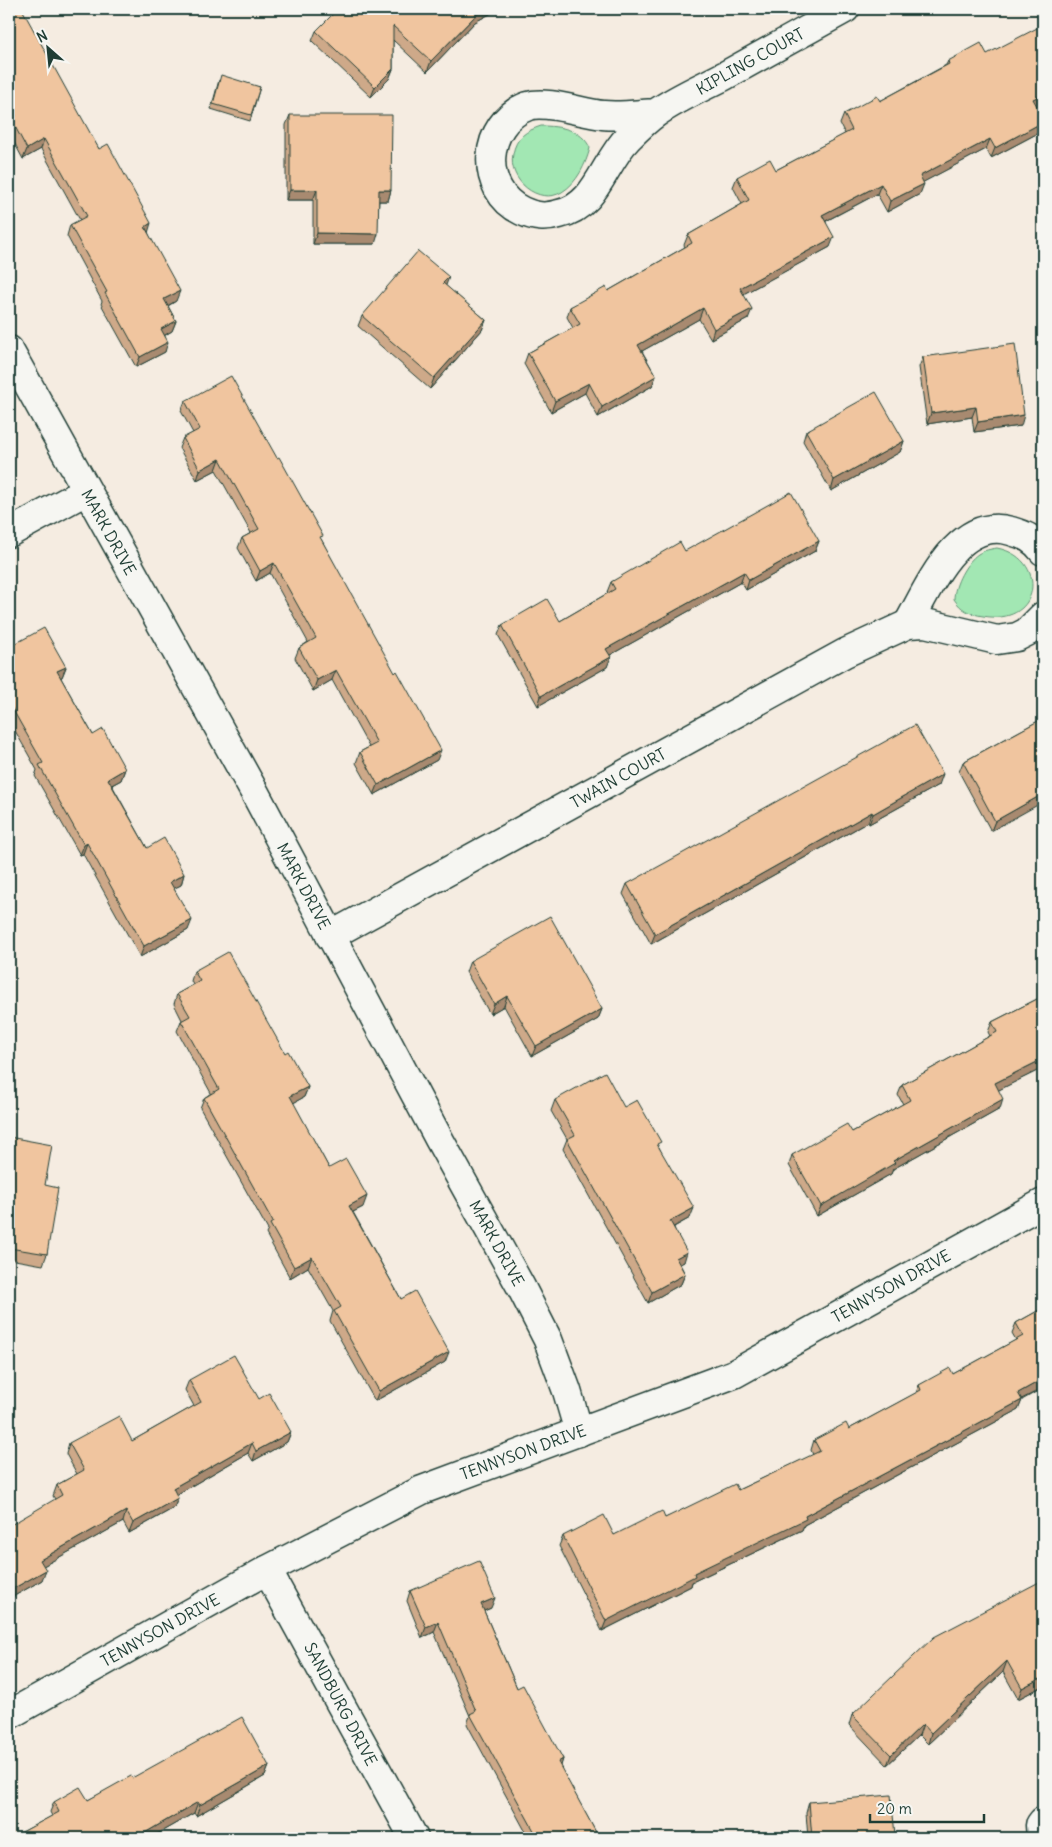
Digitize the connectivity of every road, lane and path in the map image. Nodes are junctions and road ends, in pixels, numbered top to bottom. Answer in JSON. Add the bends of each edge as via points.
{"nodes":[{"id":1,"x":845,"y":9,"type":"edge"},
{"id":2,"x":656,"y":113,"type":"junction"},
{"id":3,"x":9,"y":350,"type":"edge"},
{"id":4,"x":86,"y":491,"type":"junction"},
{"id":5,"x":9,"y":533,"type":"edge"},
{"id":6,"x":1043,"y":551,"type":"edge"},
{"id":7,"x":1043,"y":616,"type":"edge"},
{"id":8,"x":908,"y":624,"type":"junction"},
{"id":9,"x":330,"y":936,"type":"junction"},
{"id":10,"x":1043,"y":1203,"type":"edge"},
{"id":11,"x":580,"y":1432,"type":"junction"},
{"id":12,"x":268,"y":1570,"type":"junction"},
{"id":13,"x":9,"y":1715,"type":"edge"},
{"id":14,"x":414,"y":1838,"type":"edge"}],
"edges":[{"from":1,"to":2,"type":"street","name":"KIPLING COURT"},
{"from":2,"to":2,"type":"street","name":"KIPLING COURT","via":[[626,139],[591,194],[579,206],[565,213],[547,217],[531,215],[506,200],[499,190],[490,154],[494,139],[516,113],[530,106],[550,104],[604,116]]},
{"from":3,"to":4,"type":"street","name":"MARK DRIVE"},
{"from":4,"to":5,"type":"street"},
{"from":4,"to":9,"type":"street","name":"MARK DRIVE","via":[[255,793]]},
{"from":6,"to":8,"type":"street","via":[[1036,541],[1024,534],[1003,528],[982,530],[967,537],[944,564]]},
{"from":7,"to":8,"type":"street","name":"TWAIN COURT","via":[[1027,632],[997,640],[925,624]]},
{"from":8,"to":9,"type":"street","name":"TWAIN COURT","via":[[845,653]]},
{"from":9,"to":11,"type":"street","name":"MARK DRIVE","via":[[548,1340]]},
{"from":10,"to":11,"type":"street","name":"TENNYSON DRIVE","via":[[734,1374]]},
{"from":11,"to":12,"type":"street","name":"TENNYSON DRIVE","via":[[422,1490]]},
{"from":12,"to":13,"type":"street","name":"TENNYSON DRIVE"},
{"from":12,"to":14,"type":"street","name":"SANDBURG DRIVE"}]}
